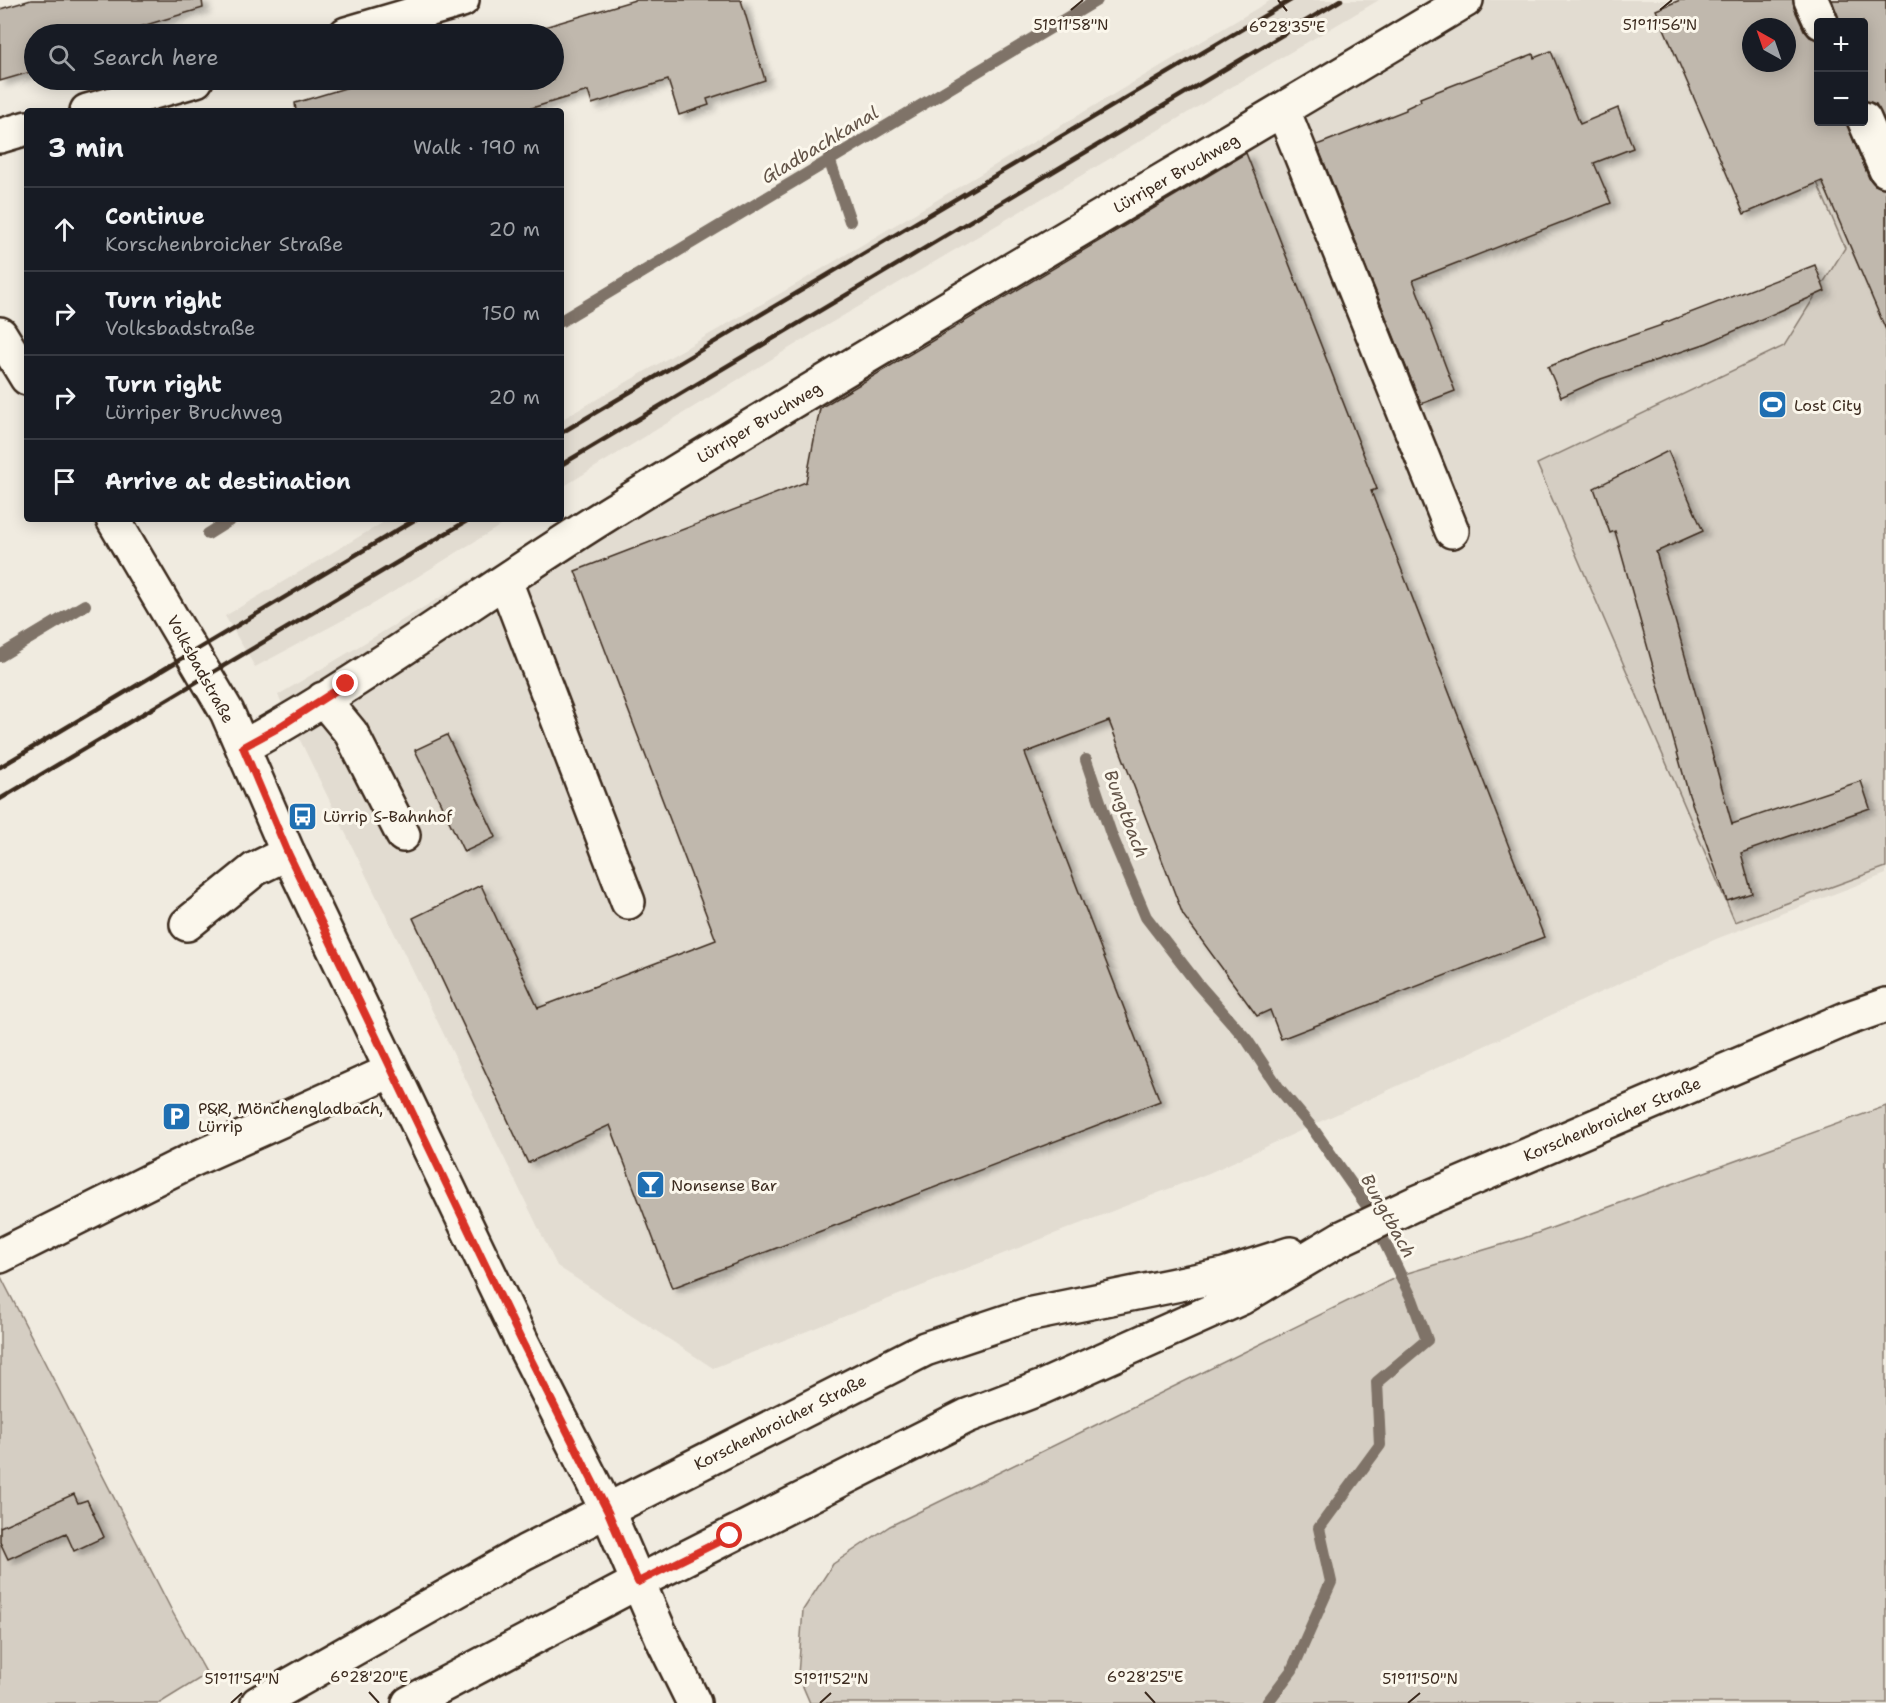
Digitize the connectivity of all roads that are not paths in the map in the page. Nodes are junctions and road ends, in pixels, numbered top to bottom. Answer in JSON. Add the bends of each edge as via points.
{"nodes":[{"id":1,"x":462,"y":0,"type":"edge"},
{"id":2,"x":1466,"y":0,"type":"edge"},
{"id":3,"x":1811,"y":0,"type":"edge"},
{"id":4,"x":1819,"y":18,"type":"edge"},
{"id":5,"x":380,"y":24,"type":"edge"},
{"id":6,"x":161,"y":90,"type":"edge"},
{"id":7,"x":98,"y":108,"type":"edge"},
{"id":8,"x":1283,"y":110,"type":"junction"},
{"id":9,"x":1866,"y":126,"type":"edge"},
{"id":10,"x":24,"y":129,"type":"edge"},
{"id":11,"x":0,"y":136,"type":"edge"},
{"id":12,"x":1886,"y":170,"type":"edge"},
{"id":13,"x":0,"y":334,"type":"edge"},
{"id":14,"x":24,"y":373,"type":"edge"},
{"id":15,"x":115,"y":522,"type":"edge"},
{"id":16,"x":1452,"y":531,"type":"dead end"},
{"id":17,"x":505,"y":581,"type":"junction"},
{"id":18,"x":323,"y":699,"type":"junction"},
{"id":19,"x":243,"y":747,"type":"junction"},
{"id":20,"x":403,"y":835,"type":"dead end"},
{"id":21,"x":288,"y":853,"type":"junction"},
{"id":22,"x":628,"y":902,"type":"dead end"},
{"id":23,"x":188,"y":924,"type":"dead end"},
{"id":24,"x":1886,"y":1005,"type":"edge"},
{"id":25,"x":391,"y":1071,"type":"junction"},
{"id":26,"x":1340,"y":1239,"type":"junction"},
{"id":27,"x":0,"y":1256,"type":"edge"},
{"id":28,"x":608,"y":1512,"type":"junction"},
{"id":29,"x":638,"y":1582,"type":"junction"},
{"id":30,"x":258,"y":1703,"type":"edge"},
{"id":31,"x":409,"y":1703,"type":"edge"},
{"id":32,"x":694,"y":1703,"type":"edge"}],
"edges":[{"from":1,"to":5,"type":"main road"},
{"from":2,"to":8,"type":"main road","name":"Lürriper Bruchweg"},
{"from":3,"to":4,"type":"main road"},
{"from":6,"to":7,"type":"main road"},
{"from":8,"to":16,"type":"main road"},
{"from":8,"to":17,"type":"main road","name":"Lürriper Bruchweg","via":[[617,508]]},
{"from":9,"to":12,"type":"main road"},
{"from":10,"to":11,"type":"main road"},
{"from":13,"to":14,"type":"main road"},
{"from":15,"to":19,"type":"main road","name":"Volksbadstraße"},
{"from":17,"to":18,"type":"main road","name":"Lürriper Bruchweg"},
{"from":17,"to":22,"type":"main road"},
{"from":18,"to":19,"type":"main road","name":"Lürriper Bruchweg"},
{"from":18,"to":20,"type":"main road","via":[[351,733]]},
{"from":19,"to":21,"type":"main road","name":"Volksbadstraße"},
{"from":21,"to":23,"type":"main road","via":[[255,870]]},
{"from":21,"to":25,"type":"main road","name":"Volksbadstraße"},
{"from":24,"to":26,"type":"main road","name":"Korschenbroicher Straße","via":[[1416,1203]]},
{"from":25,"to":27,"type":"main road","via":[[190,1161]]},
{"from":25,"to":28,"type":"main road","name":"Volksbadstraße"},
{"from":26,"to":28,"type":"main road","name":"Korschenbroicher Straße","via":[[1224,1275],[1027,1315],[925,1349]]},
{"from":26,"to":29,"type":"main road","name":"Korschenbroicher Straße","via":[[1241,1298],[1040,1388],[967,1416]]},
{"from":28,"to":29,"type":"main road","name":"Volksbadstraße"},
{"from":28,"to":30,"type":"main road","name":"Korschenbroicher Straße","via":[[525,1552]]},
{"from":29,"to":31,"type":"main road","name":"Korschenbroicher Straße"},
{"from":29,"to":32,"type":"main road","name":"Volksbadstraße"}]}
